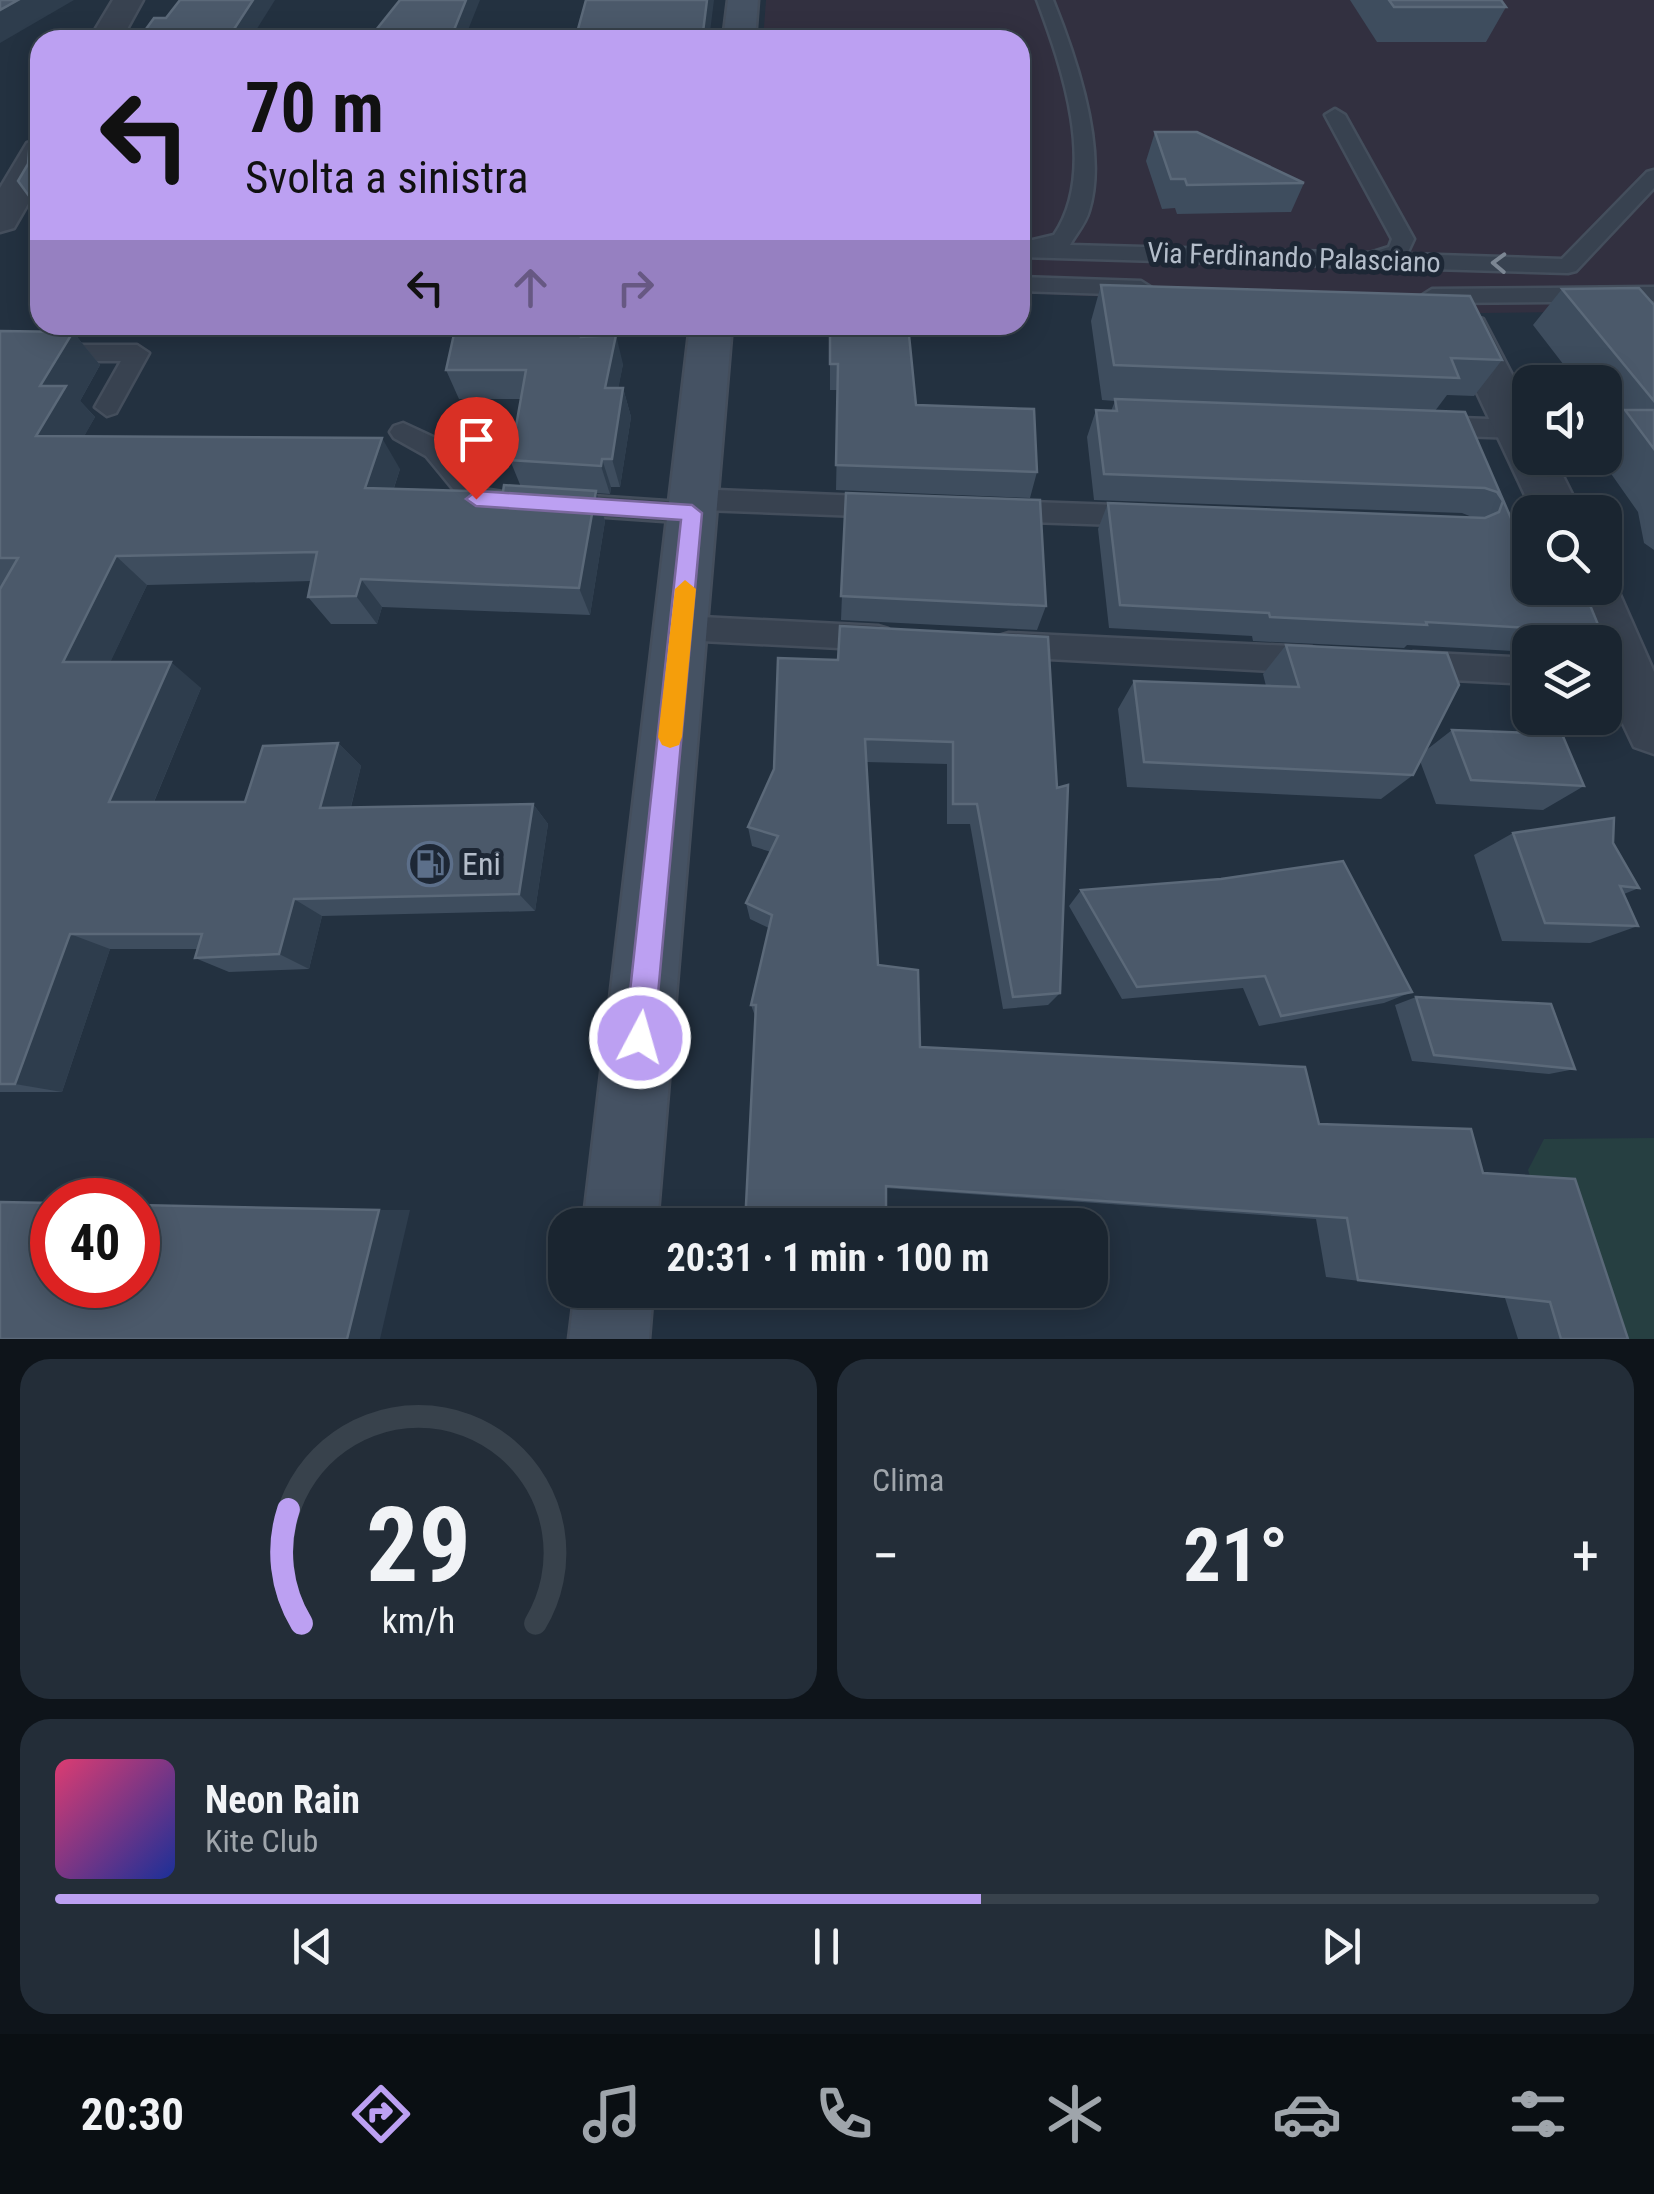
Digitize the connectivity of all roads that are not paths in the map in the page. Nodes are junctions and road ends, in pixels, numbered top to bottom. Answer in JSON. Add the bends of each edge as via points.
{"nodes":[{"id":1,"x":128,"y":0,"type":"edge"},
{"id":2,"x":743,"y":0,"type":"edge"},
{"id":3,"x":1044,"y":0,"type":"edge"},
{"id":4,"x":111,"y":30,"type":"edge"},
{"id":5,"x":740,"y":30,"type":"edge"},
{"id":6,"x":1335,"y":115,"type":"dead end"},
{"id":7,"x":30,"y":168,"type":"edge"},
{"id":8,"x":1654,"y":176,"type":"edge"},
{"id":9,"x":0,"y":220,"type":"edge"},
{"id":10,"x":1030,"y":248,"type":"edge"},
{"id":11,"x":1030,"y":250,"type":"edge"},
{"id":12,"x":1376,"y":260,"type":"junction"},
{"id":13,"x":1431,"y":261,"type":"junction"},
{"id":14,"x":1030,"y":284,"type":"edge"},
{"id":15,"x":1156,"y":288,"type":"edge"},
{"id":16,"x":1654,"y":294,"type":"edge"},
{"id":17,"x":1400,"y":296,"type":"edge"},
{"id":18,"x":1459,"y":313,"type":"junction"},
{"id":19,"x":710,"y":335,"type":"edge"},
{"id":20,"x":0,"y":353,"type":"edge"},
{"id":21,"x":107,"y":407,"type":"dead end"},
{"id":22,"x":1512,"y":419,"type":"edge"},
{"id":23,"x":1398,"y":424,"type":"edge"},
{"id":24,"x":403,"y":432,"type":"dead end"},
{"id":25,"x":1512,"y":444,"type":"edge"},
{"id":26,"x":693,"y":506,"type":"junction"},
{"id":27,"x":914,"y":508,"type":"edge"},
{"id":28,"x":972,"y":510,"type":"edge"},
{"id":29,"x":1168,"y":517,"type":"edge"},
{"id":30,"x":1597,"y":605,"type":"edge"},
{"id":31,"x":682,"y":628,"type":"junction"},
{"id":32,"x":904,"y":640,"type":"edge"},
{"id":33,"x":982,"y":644,"type":"edge"},
{"id":34,"x":1334,"y":661,"type":"edge"},
{"id":35,"x":1393,"y":664,"type":"edge"},
{"id":36,"x":1512,"y":670,"type":"edge"},
{"id":37,"x":1654,"y":729,"type":"edge"},
{"id":38,"x":622,"y":1208,"type":"edge"},
{"id":39,"x":612,"y":1308,"type":"edge"},
{"id":40,"x":609,"y":1339,"type":"edge"}],
"edges":[{"from":1,"to":4,"type":"street"},
{"from":2,"to":5,"type":"street"},
{"from":3,"to":10,"type":"lane","via":[[1072,82],[1082,156],[1080,209],[1062,240]]},
{"from":6,"to":12,"type":"lane","via":[[1404,239],[1398,251]]},
{"from":7,"to":9,"type":"street"},
{"from":8,"to":13,"type":"lane","name":"Via Ferdinando Palasciano","one_way":true,"via":[[1568,266]]},
{"from":11,"to":12,"type":"lane","name":"Via Ferdinando Palasciano"},
{"from":12,"to":13,"type":"lane","name":"Via Ferdinando Palasciano"},
{"from":13,"to":18,"type":"lane"},
{"from":14,"to":15,"type":"lane","name":"Via Ferdinando Palasciano"},
{"from":16,"to":18,"type":"lane","name":"Via Ferdinando Palasciano"},
{"from":17,"to":18,"type":"lane","name":"Via Ferdinando Palasciano"},
{"from":18,"to":22,"type":"street"},
{"from":19,"to":26,"type":"street"},
{"from":20,"to":21,"type":"lane","via":[[138,353]]},
{"from":23,"to":25,"type":"lane"},
{"from":24,"to":26,"type":"lane","via":[[436,449],[476,499]]},
{"from":26,"to":27,"type":"lane"},
{"from":26,"to":31,"type":"street"},
{"from":28,"to":29,"type":"lane"},
{"from":30,"to":37,"type":"street"},
{"from":31,"to":32,"type":"lane"},
{"from":31,"to":38,"type":"street"},
{"from":33,"to":34,"type":"lane"},
{"from":35,"to":36,"type":"lane"},
{"from":39,"to":40,"type":"street"}]}
